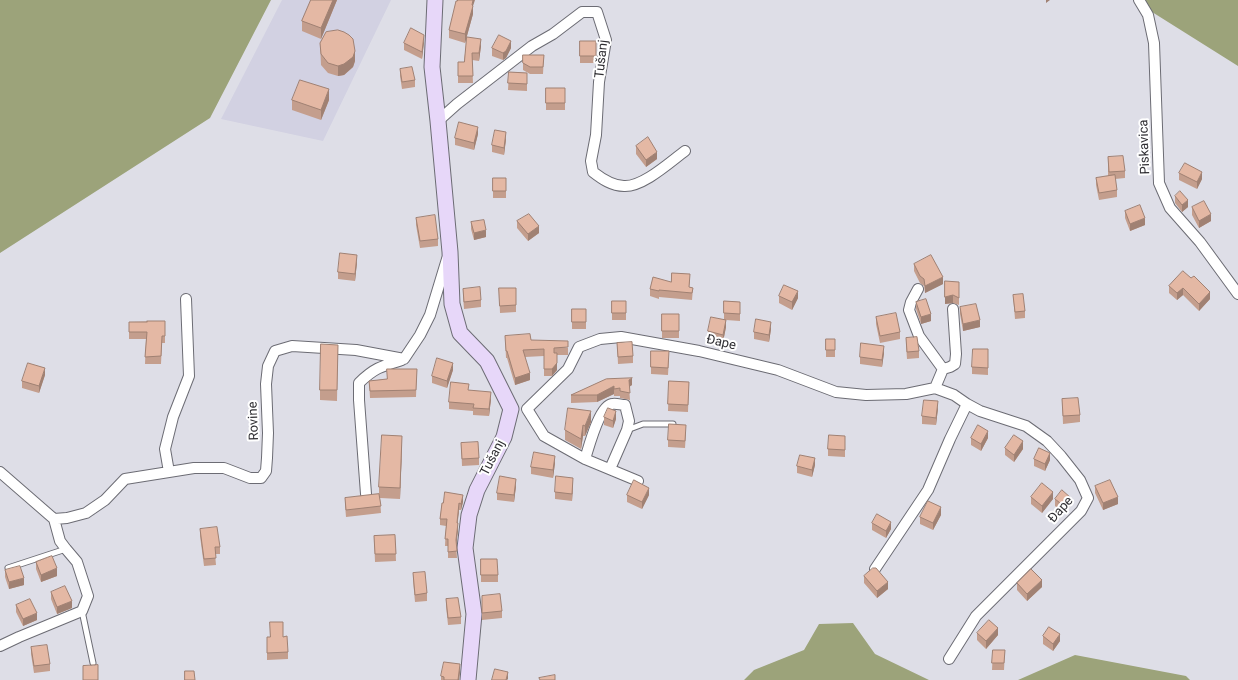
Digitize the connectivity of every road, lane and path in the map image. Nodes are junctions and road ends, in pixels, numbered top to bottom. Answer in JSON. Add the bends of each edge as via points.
{"nodes":[{"id":1,"x":435,"y":0,"type":"edge"},
{"id":2,"x":1139,"y":0,"type":"edge"},
{"id":3,"x":438,"y":121,"type":"junction"},
{"id":4,"x":685,"y":151,"type":"dead end"},
{"id":5,"x":450,"y":252,"type":"junction"},
{"id":6,"x":918,"y":289,"type":"dead end"},
{"id":7,"x":1238,"y":294,"type":"edge"},
{"id":8,"x":186,"y":299,"type":"dead end"},
{"id":9,"x":953,"y":309,"type":"dead end"},
{"id":10,"x":404,"y":359,"type":"junction"},
{"id":11,"x":943,"y":369,"type":"junction"},
{"id":12,"x":935,"y":388,"type":"junction"},
{"id":13,"x":967,"y":404,"type":"junction"},
{"id":14,"x":511,"y":409,"type":"junction"},
{"id":15,"x":527,"y":409,"type":"junction"},
{"id":16,"x":673,"y":424,"type":"edge"},
{"id":17,"x":627,"y":430,"type":"junction"},
{"id":18,"x":585,"y":460,"type":"junction"},
{"id":19,"x":610,"y":469,"type":"junction"},
{"id":20,"x":0,"y":472,"type":"edge"},
{"id":21,"x":169,"y":472,"type":"junction"},
{"id":22,"x":638,"y":481,"type":"edge"},
{"id":23,"x":366,"y":494,"type":"edge"},
{"id":24,"x":54,"y":519,"type":"junction"},
{"id":25,"x":66,"y":549,"type":"junction"},
{"id":26,"x":8,"y":568,"type":"edge"},
{"id":27,"x":875,"y":569,"type":"edge"},
{"id":28,"x":82,"y":612,"type":"junction"},
{"id":29,"x":0,"y":646,"type":"edge"},
{"id":30,"x":949,"y":659,"type":"dead end"},
{"id":31,"x":93,"y":663,"type":"dead end"},
{"id":32,"x":468,"y":680,"type":"edge"}],
"edges":[{"from":1,"to":3,"type":"street","via":[[432,67]]},
{"from":2,"to":7,"type":"street","name":"Piskavica","via":[[1148,15],[1154,43],[1159,183],[1170,208],[1200,242]]},
{"from":3,"to":4,"type":"street","name":"Tušanj","via":[[532,46],[582,12],[597,12],[606,40],[599,82],[593,172],[605,181],[625,186],[643,182]]},
{"from":3,"to":5,"type":"street"},
{"from":5,"to":10,"type":"street","via":[[430,315],[420,336]]},
{"from":5,"to":14,"type":"street","via":[[452,304],[460,333],[487,361]]},
{"from":6,"to":11,"type":"street","via":[[909,310],[919,336]]},
{"from":8,"to":21,"type":"street","via":[[189,376],[173,417],[165,449]]},
{"from":9,"to":11,"type":"street","via":[[956,359],[955,364]]},
{"from":10,"to":21,"type":"street","name":"Rovine","via":[[356,350],[292,346],[275,351],[268,366],[266,384],[267,458],[266,471],[261,478],[250,478],[224,468],[194,468]]},
{"from":10,"to":23,"type":"street","via":[[379,367],[359,383]]},
{"from":11,"to":12,"type":"street"},
{"from":12,"to":13,"type":"street","name":"Đape","via":[[954,395]]},
{"from":12,"to":15,"type":"street","name":"Đape","via":[[906,394],[866,395],[836,392],[778,370],[699,351],[620,337],[600,339],[579,348],[568,369]]},
{"from":13,"to":27,"type":"street","via":[[928,490]]},
{"from":13,"to":30,"type":"street","name":"Đape","via":[[980,411],[1026,426],[1047,441],[1080,480],[1088,498],[1081,511],[976,616]]},
{"from":14,"to":15,"type":"street"},
{"from":14,"to":32,"type":"street","name":"Tušanj","via":[[504,437],[477,490],[468,515],[465,548],[474,614]]},
{"from":15,"to":18,"type":"street","via":[[544,436]]},
{"from":16,"to":17,"type":"lane","via":[[643,424]]},
{"from":17,"to":18,"type":"street","via":[[625,406],[612,404],[604,408]]},
{"from":17,"to":19,"type":"street"},
{"from":18,"to":19,"type":"street"},
{"from":19,"to":22,"type":"street"},
{"from":20,"to":24,"type":"street"},
{"from":21,"to":24,"type":"street","name":"Rovine","via":[[125,479],[105,500],[86,513]]},
{"from":24,"to":25,"type":"street","via":[[57,533]]},
{"from":25,"to":26,"type":"lane"},
{"from":25,"to":28,"type":"street","via":[[77,562],[88,596]]},
{"from":28,"to":29,"type":"street"},
{"from":28,"to":31,"type":"lane"}]}
